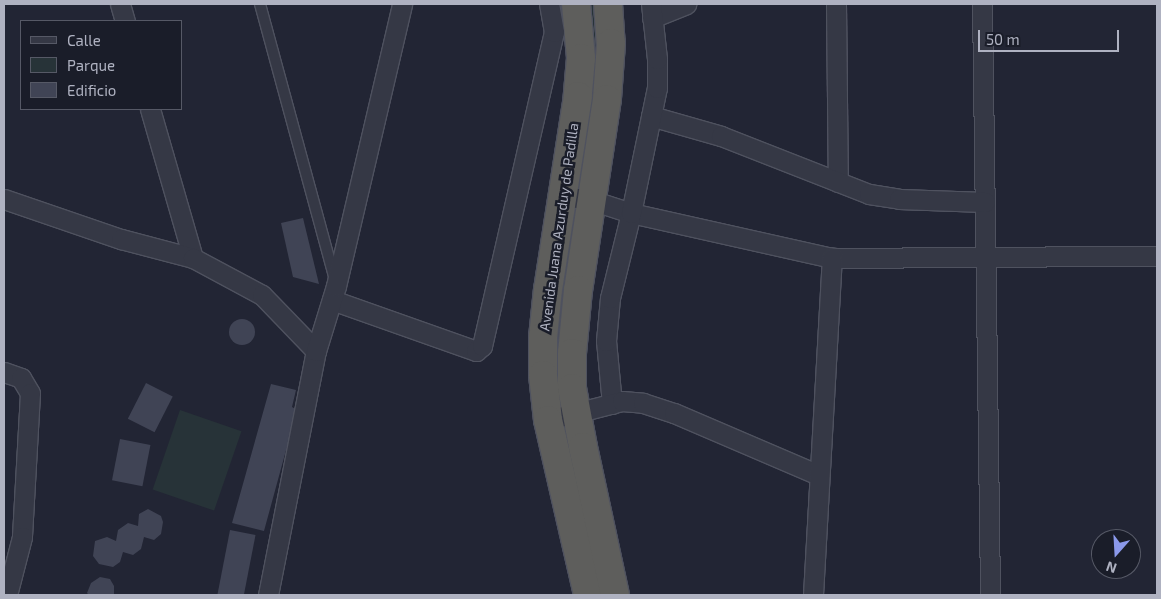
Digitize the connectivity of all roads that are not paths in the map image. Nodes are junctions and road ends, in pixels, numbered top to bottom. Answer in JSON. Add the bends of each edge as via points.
{"nodes":[{"id":1,"x":120,"y":4,"type":"edge"},
{"id":2,"x":260,"y":4,"type":"edge"},
{"id":3,"x":402,"y":4,"type":"edge"},
{"id":4,"x":550,"y":4,"type":"edge"},
{"id":5,"x":576,"y":4,"type":"edge"},
{"id":6,"x":608,"y":4,"type":"edge"},
{"id":7,"x":686,"y":4,"type":"edge"},
{"id":8,"x":836,"y":4,"type":"edge"},
{"id":9,"x":982,"y":4,"type":"edge"},
{"id":10,"x":652,"y":11,"type":"edge"},
{"id":11,"x":125,"y":20,"type":"edge"},
{"id":12,"x":150,"y":110,"type":"edge"},
{"id":13,"x":651,"y":116,"type":"junction"},
{"id":14,"x":838,"y":182,"type":"junction"},
{"id":15,"x":563,"y":196,"type":"junction"},
{"id":16,"x":4,"y":199,"type":"edge"},
{"id":17,"x":591,"y":200,"type":"junction"},
{"id":18,"x":985,"y":202,"type":"junction"},
{"id":19,"x":631,"y":213,"type":"junction"},
{"id":20,"x":1157,"y":256,"type":"edge"},
{"id":21,"x":193,"y":258,"type":"junction"},
{"id":22,"x":832,"y":258,"type":"junction"},
{"id":23,"x":986,"y":258,"type":"junction"},
{"id":24,"x":334,"y":293,"type":"junction"},
{"id":25,"x":316,"y":351,"type":"junction"},
{"id":26,"x":4,"y":372,"type":"edge"},
{"id":27,"x":612,"y":404,"type":"junction"},
{"id":28,"x":576,"y":413,"type":"junction"},
{"id":29,"x":548,"y":420,"type":"junction"},
{"id":30,"x":819,"y":474,"type":"junction"},
{"id":31,"x":7,"y":595,"type":"edge"},
{"id":32,"x":268,"y":595,"type":"edge"},
{"id":33,"x":588,"y":595,"type":"edge"},
{"id":34,"x":615,"y":595,"type":"edge"},
{"id":35,"x":813,"y":595,"type":"edge"},
{"id":36,"x":990,"y":595,"type":"edge"}],
"edges":[{"from":1,"to":11,"type":"street"},
{"from":2,"to":24,"type":"lane"},
{"from":3,"to":24,"type":"street"},
{"from":4,"to":24,"type":"street","via":[[554,32],[482,346],[476,351]]},
{"from":5,"to":15,"type":"highway","name":"Avenida Juana Azurduy de Padilla","via":[[580,58],[578,96]]},
{"from":6,"to":17,"type":"highway","name":"Avenida Juana Azurduy de Padilla","via":[[611,43],[608,99]]},
{"from":7,"to":10,"type":"street"},
{"from":8,"to":14,"type":"street"},
{"from":9,"to":18,"type":"street"},
{"from":10,"to":13,"type":"street","via":[[657,88]]},
{"from":12,"to":21,"type":"street"},
{"from":13,"to":14,"type":"street","via":[[721,136]]},
{"from":13,"to":19,"type":"street"},
{"from":14,"to":18,"type":"street","via":[[869,194],[900,199]]},
{"from":15,"to":17,"type":"street"},
{"from":15,"to":29,"type":"highway","name":"Avenida Juana Azurduy de Padilla","via":[[543,337]]},
{"from":16,"to":21,"type":"street","via":[[121,239]]},
{"from":17,"to":19,"type":"street"},
{"from":17,"to":28,"type":"highway","name":"Avenida Juana Azurduy de Padilla","via":[[572,353]]},
{"from":18,"to":23,"type":"street"},
{"from":19,"to":22,"type":"street"},
{"from":19,"to":27,"type":"street","via":[[610,298],[606,340]]},
{"from":20,"to":23,"type":"street"},
{"from":21,"to":25,"type":"street","via":[[262,295]]},
{"from":22,"to":23,"type":"street"},
{"from":22,"to":30,"type":"street"},
{"from":23,"to":36,"type":"street"},
{"from":24,"to":25,"type":"street"},
{"from":25,"to":32,"type":"street"},
{"from":26,"to":31,"type":"street","via":[[21,378],[30,392],[22,537]]},
{"from":27,"to":28,"type":"street"},
{"from":27,"to":30,"type":"street","via":[[622,401],[658,408]]},
{"from":28,"to":29,"type":"street"},
{"from":28,"to":34,"type":"highway","name":"Avenida Juana Azurduy de Padilla"},
{"from":29,"to":33,"type":"highway","name":"Avenida Juana Azurduy de Padilla"},
{"from":30,"to":35,"type":"street"}]}
